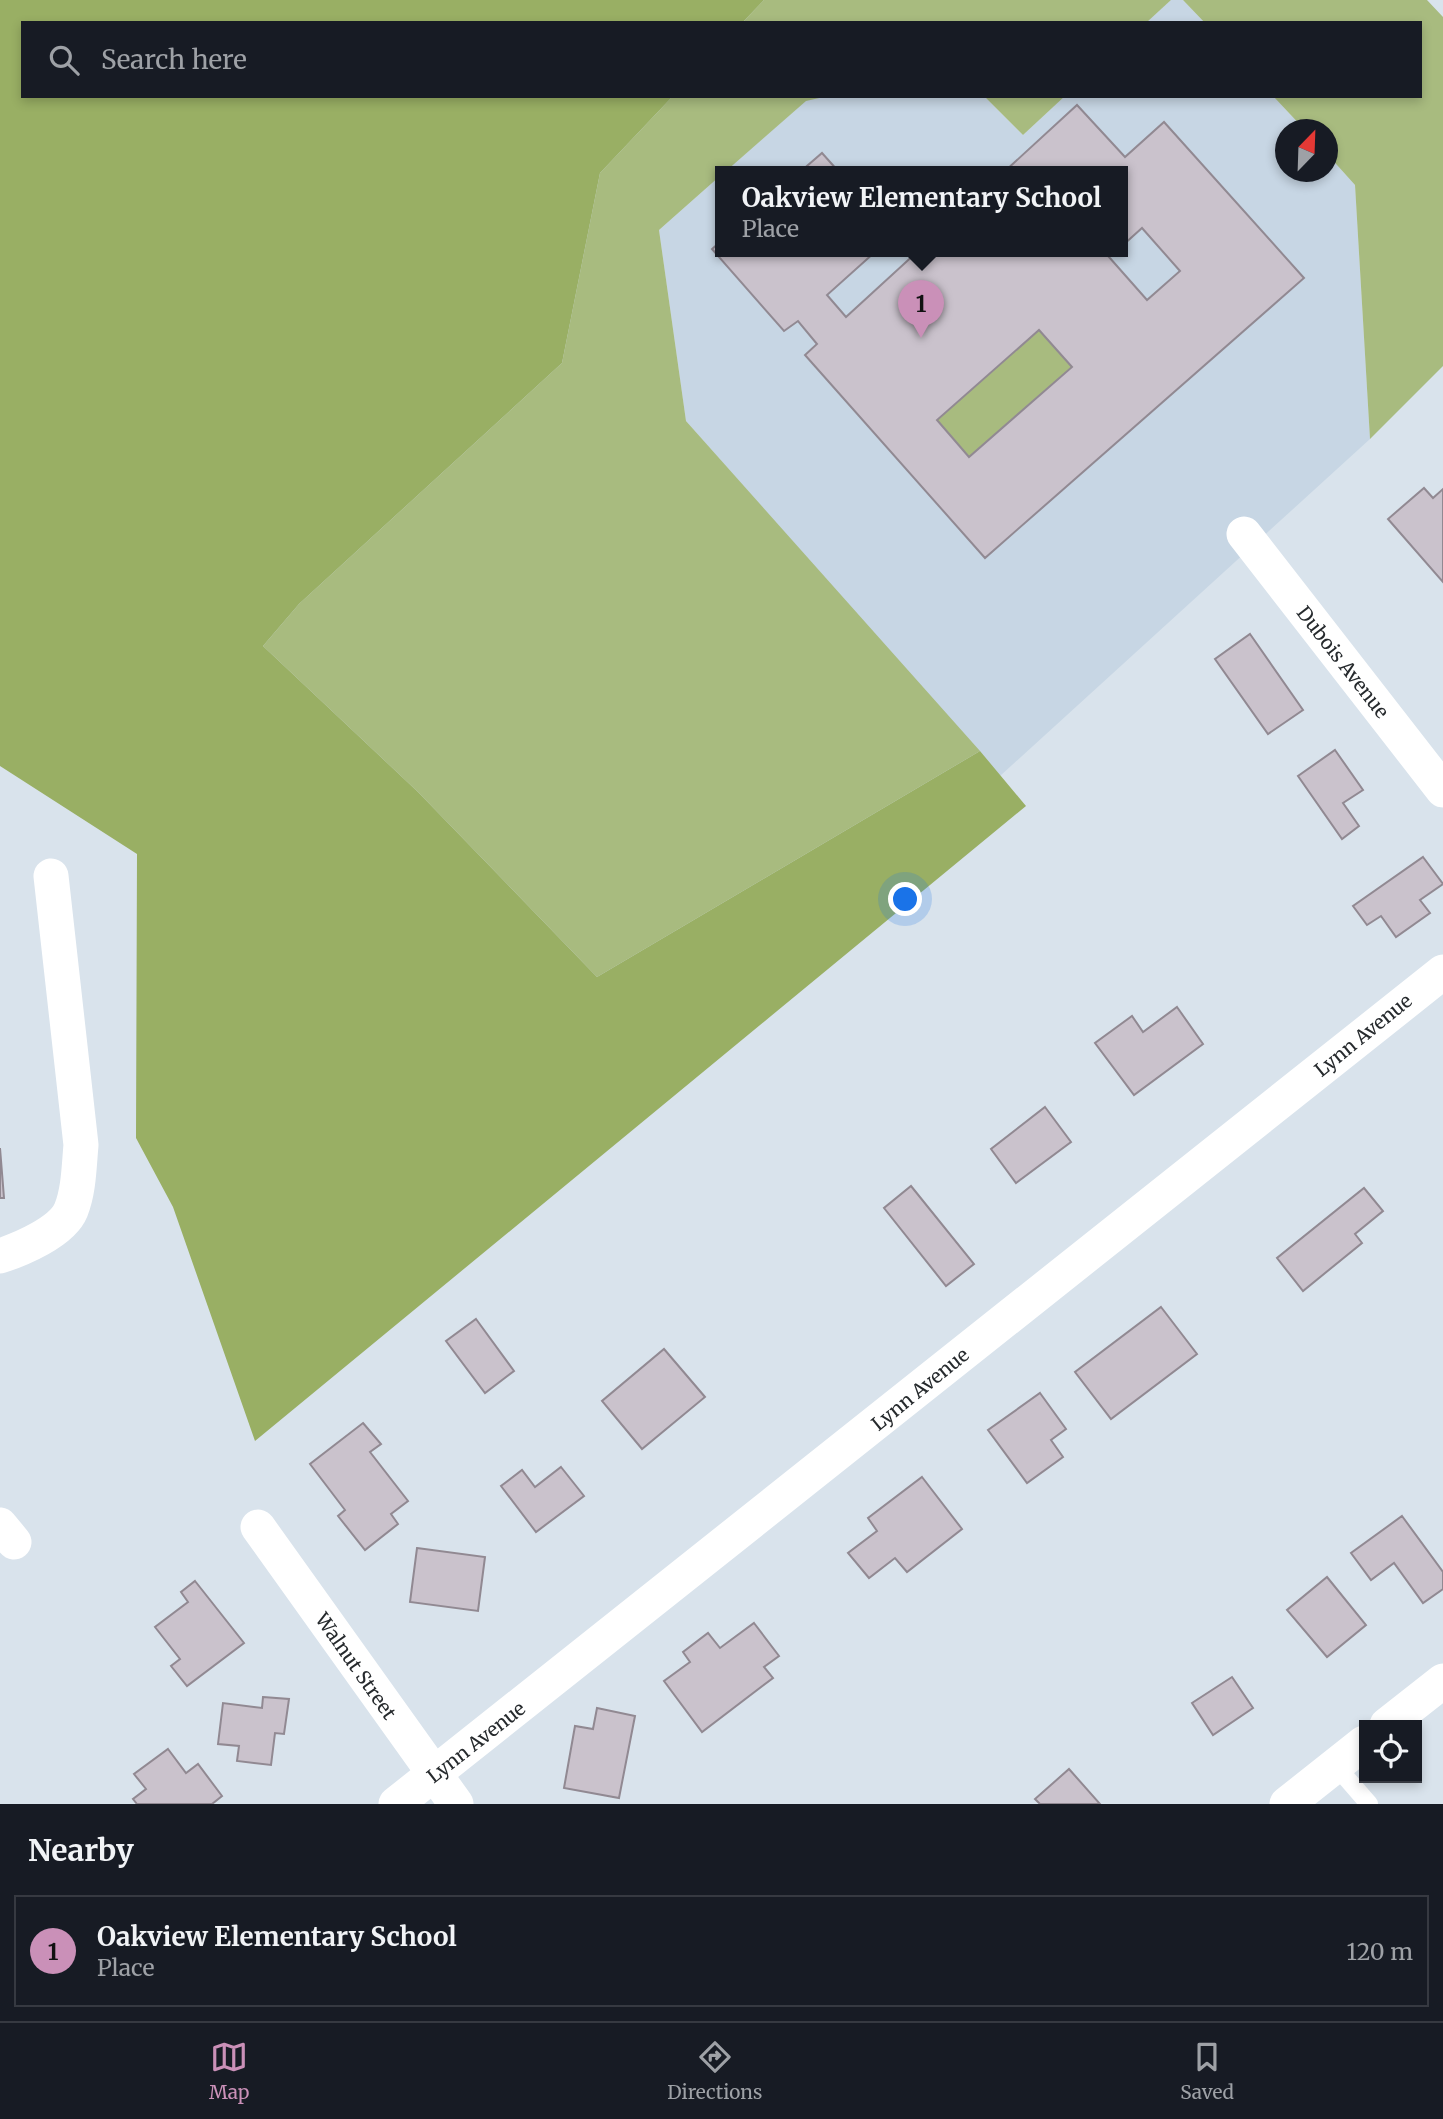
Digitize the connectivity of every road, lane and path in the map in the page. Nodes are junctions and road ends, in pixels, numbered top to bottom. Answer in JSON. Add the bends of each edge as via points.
{"nodes":[{"id":1,"x":1244,"y":534,"type":"dead end"},
{"id":2,"x":1443,"y":790,"type":"edge"},
{"id":3,"x":51,"y":876,"type":"dead end"},
{"id":4,"x":1443,"y":972,"type":"edge"},
{"id":5,"x":0,"y":1256,"type":"edge"},
{"id":6,"x":258,"y":1527,"type":"dead end"},
{"id":7,"x":1443,"y":1681,"type":"edge"},
{"id":8,"x":1393,"y":1720,"type":"edge"},
{"id":9,"x":1359,"y":1747,"type":"edge"},
{"id":10,"x":1336,"y":1766,"type":"junction"},
{"id":11,"x":434,"y":1776,"type":"junction"},
{"id":12,"x":396,"y":1804,"type":"edge"},
{"id":13,"x":456,"y":1804,"type":"edge"},
{"id":14,"x":1287,"y":1804,"type":"edge"},
{"id":15,"x":1369,"y":1804,"type":"edge"}],
"edges":[{"from":1,"to":2,"type":"street","name":"Dubois Avenue"},
{"from":3,"to":5,"type":"street","via":[[81,1145],[76,1187],[71,1212],[36,1243]]},
{"from":4,"to":11,"type":"street","name":"Lynn Avenue"},
{"from":6,"to":11,"type":"street","name":"Walnut Street"},
{"from":7,"to":8,"type":"street"},
{"from":9,"to":10,"type":"street"},
{"from":10,"to":14,"type":"street"},
{"from":10,"to":15,"type":"lane"},
{"from":11,"to":12,"type":"street","name":"Lynn Avenue"},
{"from":11,"to":13,"type":"street","name":"Walnut Street"}]}
